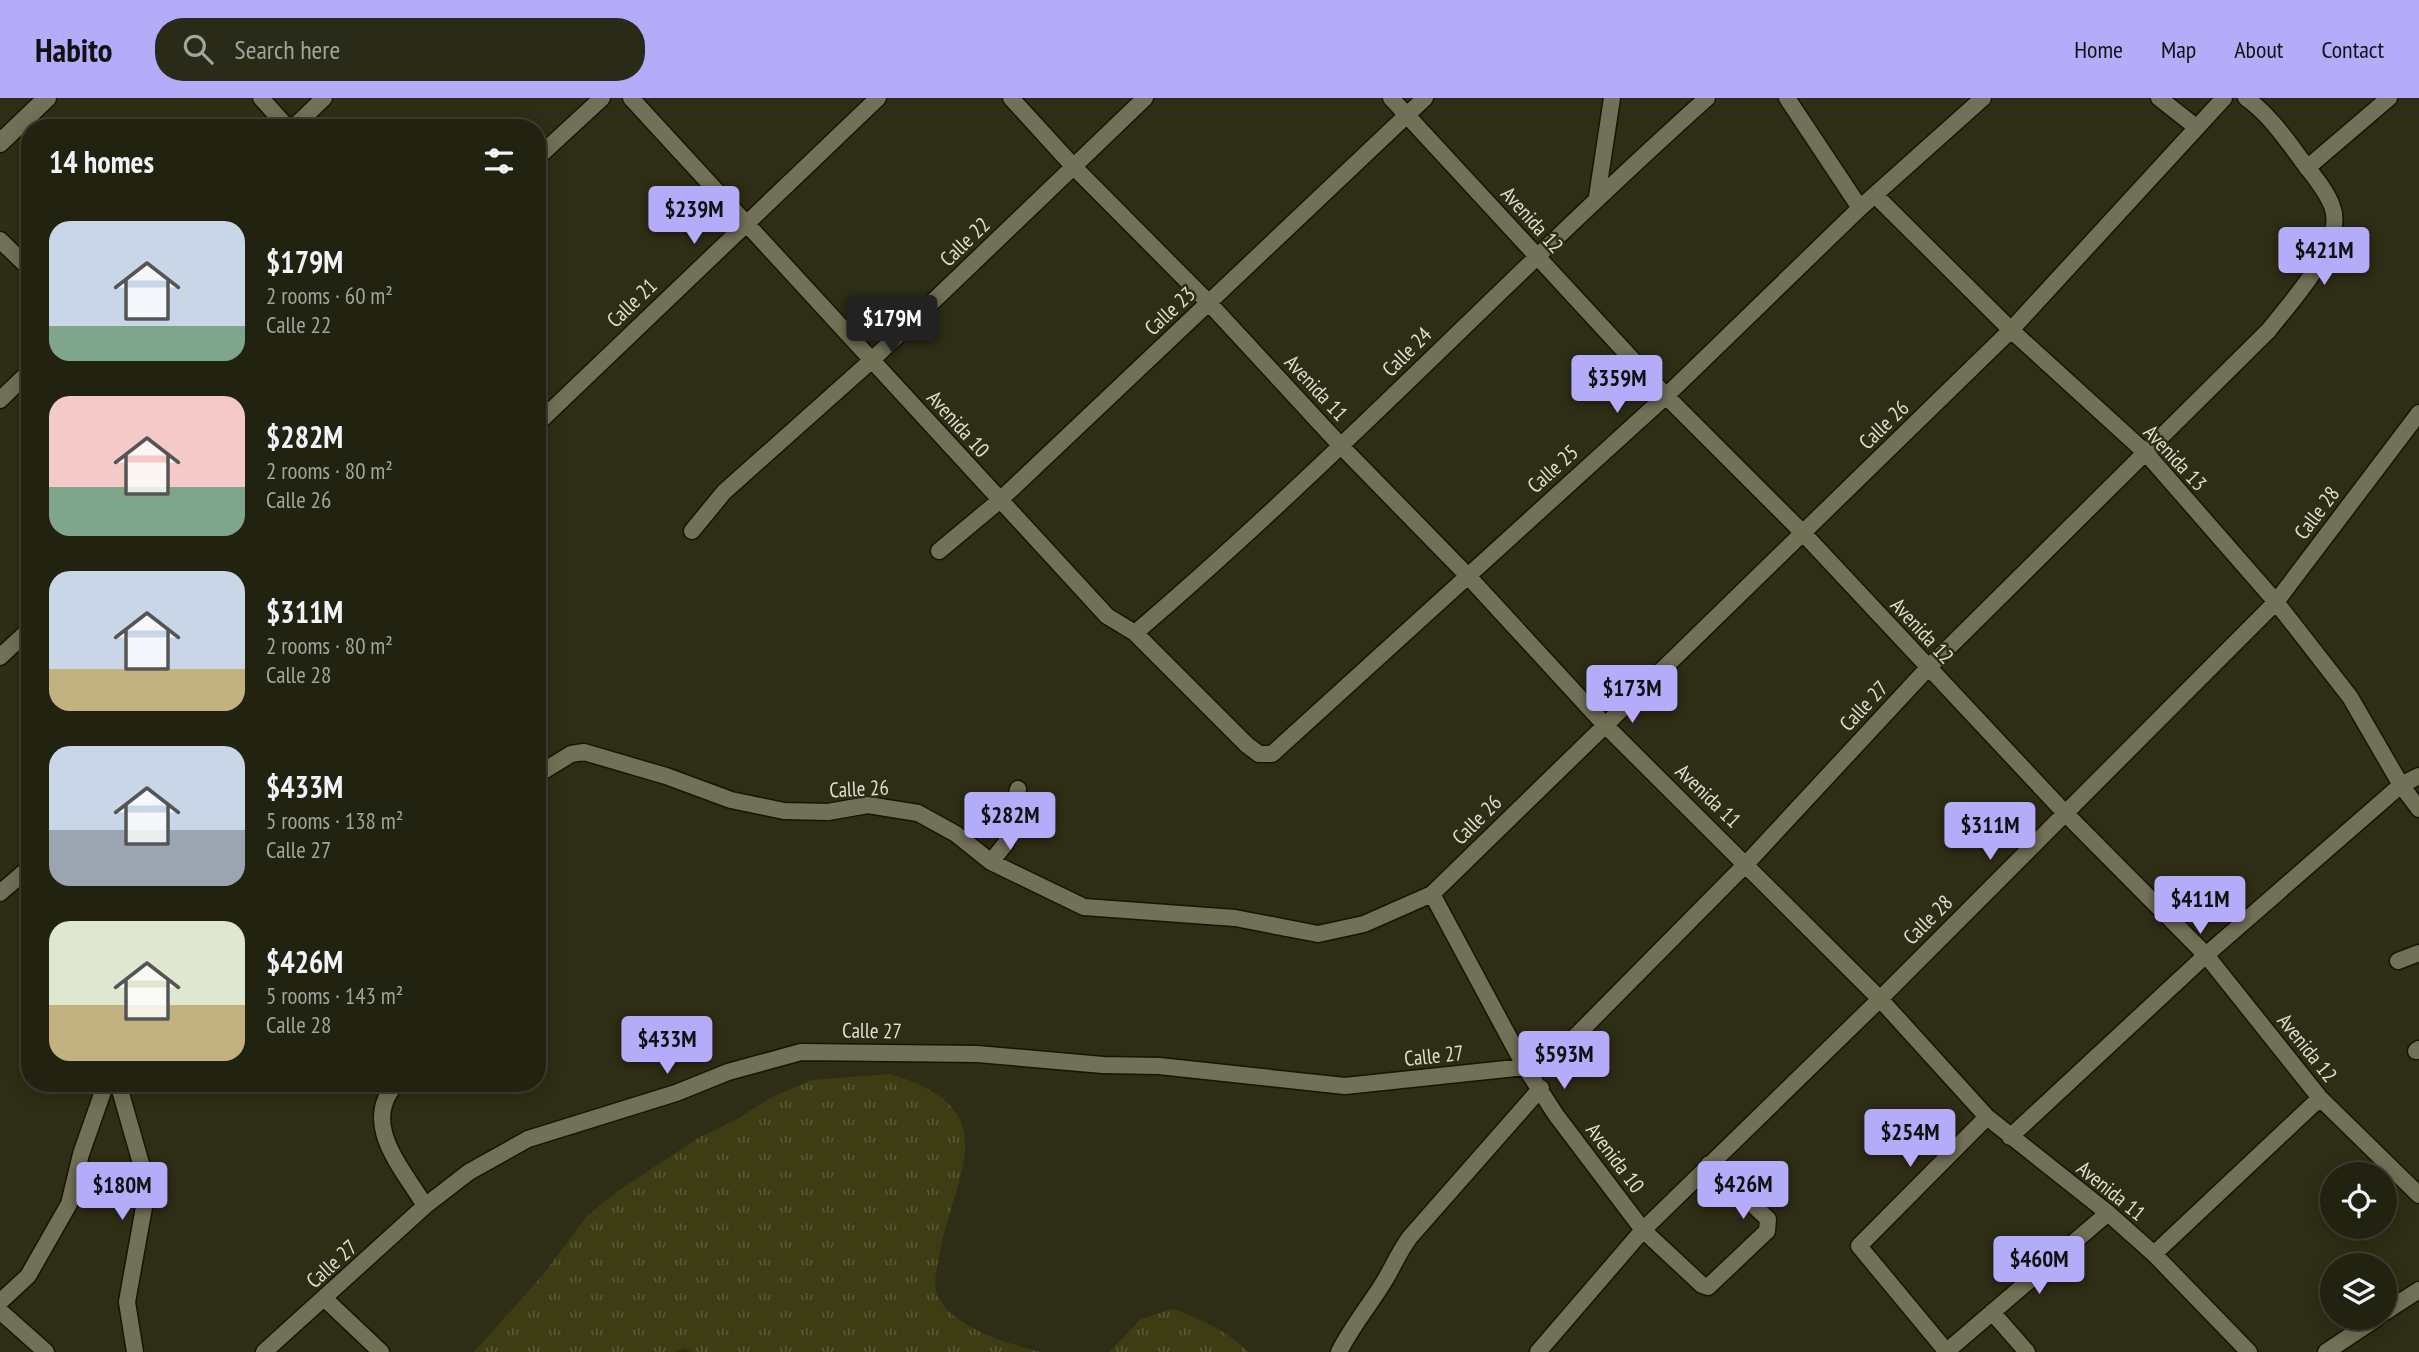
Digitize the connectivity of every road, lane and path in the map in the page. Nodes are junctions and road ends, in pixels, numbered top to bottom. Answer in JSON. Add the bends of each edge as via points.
{"nodes":[{"id":1,"x":47,"y":98,"type":"edge"},
{"id":2,"x":261,"y":98,"type":"edge"},
{"id":3,"x":324,"y":98,"type":"edge"},
{"id":4,"x":602,"y":98,"type":"edge"},
{"id":5,"x":631,"y":98,"type":"edge"},
{"id":6,"x":878,"y":98,"type":"edge"},
{"id":7,"x":1011,"y":98,"type":"edge"},
{"id":8,"x":1145,"y":98,"type":"edge"},
{"id":9,"x":1391,"y":98,"type":"edge"},
{"id":10,"x":1425,"y":98,"type":"edge"},
{"id":11,"x":1612,"y":98,"type":"edge"},
{"id":12,"x":1707,"y":98,"type":"edge"},
{"id":13,"x":1787,"y":98,"type":"edge"},
{"id":14,"x":1983,"y":98,"type":"edge"},
{"id":15,"x":2159,"y":98,"type":"edge"},
{"id":16,"x":2246,"y":98,"type":"edge"},
{"id":17,"x":2389,"y":98,"type":"edge"},
{"id":18,"x":2221,"y":101,"type":"edge"},
{"id":19,"x":1408,"y":114,"type":"junction"},
{"id":20,"x":25,"y":119,"type":"edge"},
{"id":21,"x":282,"y":119,"type":"edge"},
{"id":22,"x":301,"y":119,"type":"edge"},
{"id":23,"x":21,"y":123,"type":"edge"},
{"id":24,"x":2196,"y":127,"type":"junction"},
{"id":25,"x":0,"y":143,"type":"edge"},
{"id":26,"x":546,"y":150,"type":"edge"},
{"id":27,"x":1073,"y":166,"type":"junction"},
{"id":28,"x":2307,"y":168,"type":"junction"},
{"id":29,"x":1876,"y":196,"type":"junction"},
{"id":30,"x":1597,"y":197,"type":"junction"},
{"id":31,"x":1860,"y":208,"type":"junction"},
{"id":32,"x":745,"y":222,"type":"junction"},
{"id":33,"x":0,"y":240,"type":"edge"},
{"id":34,"x":1535,"y":255,"type":"junction"},
{"id":35,"x":21,"y":260,"type":"edge"},
{"id":36,"x":1209,"y":303,"type":"junction"},
{"id":37,"x":2011,"y":330,"type":"junction"},
{"id":38,"x":872,"y":360,"type":"junction"},
{"id":39,"x":21,"y":380,"type":"edge"},
{"id":40,"x":1666,"y":396,"type":"junction"},
{"id":41,"x":0,"y":400,"type":"edge"},
{"id":42,"x":546,"y":409,"type":"edge"},
{"id":43,"x":2419,"y":413,"type":"edge"},
{"id":44,"x":1341,"y":446,"type":"junction"},
{"id":45,"x":2146,"y":453,"type":"junction"},
{"id":46,"x":999,"y":501,"type":"junction"},
{"id":47,"x":692,"y":531,"type":"dead end"},
{"id":48,"x":1803,"y":533,"type":"junction"},
{"id":49,"x":939,"y":551,"type":"dead end"},
{"id":50,"x":1467,"y":575,"type":"junction"},
{"id":51,"x":2276,"y":602,"type":"junction"},
{"id":52,"x":1135,"y":633,"type":"junction"},
{"id":53,"x":21,"y":642,"type":"edge"},
{"id":54,"x":0,"y":657,"type":"edge"},
{"id":55,"x":1927,"y":669,"type":"junction"},
{"id":56,"x":1604,"y":724,"type":"junction"},
{"id":57,"x":1272,"y":754,"type":"joint"},
{"id":58,"x":546,"y":769,"type":"edge"},
{"id":59,"x":2419,"y":776,"type":"edge"},
{"id":60,"x":2401,"y":785,"type":"junction"},
{"id":61,"x":1018,"y":789,"type":"dead end"},
{"id":62,"x":2419,"y":809,"type":"edge"},
{"id":63,"x":2065,"y":813,"type":"junction"},
{"id":64,"x":991,"y":862,"type":"junction"},
{"id":65,"x":1747,"y":863,"type":"junction"},
{"id":66,"x":21,"y":875,"type":"edge"},
{"id":67,"x":0,"y":893,"type":"edge"},
{"id":68,"x":1432,"y":894,"type":"junction"},
{"id":69,"x":2419,"y":953,"type":"edge"},
{"id":70,"x":2206,"y":955,"type":"junction"},
{"id":71,"x":2398,"y":961,"type":"dead end"},
{"id":72,"x":1880,"y":999,"type":"junction"},
{"id":73,"x":1525,"y":1067,"type":"junction"},
{"id":74,"x":1541,"y":1088,"type":"junction"},
{"id":75,"x":103,"y":1092,"type":"edge"},
{"id":76,"x":121,"y":1092,"type":"edge"},
{"id":77,"x":392,"y":1092,"type":"edge"},
{"id":78,"x":2320,"y":1098,"type":"junction"},
{"id":79,"x":1987,"y":1117,"type":"junction"},
{"id":80,"x":2010,"y":1137,"type":"junction"},
{"id":81,"x":1709,"y":1164,"type":"junction"},
{"id":82,"x":2419,"y":1195,"type":"edge"},
{"id":83,"x":425,"y":1206,"type":"junction"},
{"id":84,"x":2108,"y":1213,"type":"junction"},
{"id":85,"x":1643,"y":1230,"type":"junction"},
{"id":86,"x":2154,"y":1254,"type":"junction"},
{"id":87,"x":2419,"y":1290,"type":"edge"},
{"id":88,"x":325,"y":1299,"type":"junction"},
{"id":89,"x":0,"y":1302,"type":"edge"},
{"id":90,"x":2397,"y":1304,"type":"edge"},
{"id":91,"x":0,"y":1311,"type":"edge"},
{"id":92,"x":1992,"y":1312,"type":"junction"},
{"id":93,"x":2359,"y":1330,"type":"edge"},
{"id":94,"x":1947,"y":1351,"type":"edge"},
{"id":95,"x":46,"y":1352,"type":"edge"},
{"id":96,"x":135,"y":1352,"type":"edge"},
{"id":97,"x":264,"y":1352,"type":"edge"},
{"id":98,"x":381,"y":1352,"type":"edge"},
{"id":99,"x":1339,"y":1352,"type":"edge"},
{"id":100,"x":1538,"y":1352,"type":"edge"},
{"id":101,"x":2027,"y":1352,"type":"edge"},
{"id":102,"x":2249,"y":1352,"type":"edge"},
{"id":103,"x":2326,"y":1352,"type":"edge"}],
"edges":[{"from":1,"to":20,"type":"street"},
{"from":2,"to":21,"type":"street"},
{"from":3,"to":22,"type":"street"},
{"from":4,"to":26,"type":"street"},
{"from":5,"to":32,"type":"street","name":"Avenida 10"},
{"from":6,"to":32,"type":"street","name":"Calle 21"},
{"from":7,"to":27,"type":"street","name":"Avenida 11"},
{"from":8,"to":27,"type":"street","name":"Calle 22"},
{"from":9,"to":19,"type":"street","name":"Avenida 12"},
{"from":10,"to":19,"type":"street","name":"Calle 23"},
{"from":11,"to":30,"type":"street"},
{"from":12,"to":30,"type":"street","name":"Calle 24"},
{"from":13,"to":31,"type":"street"},
{"from":14,"to":29,"type":"street","name":"Calle 25"},
{"from":15,"to":24,"type":"street"},
{"from":16,"to":28,"type":"street","via":[[2281,132]]},
{"from":17,"to":28,"type":"street"},
{"from":18,"to":24,"type":"street","name":"Calle 26"},
{"from":19,"to":34,"type":"street","name":"Avenida 12"},
{"from":19,"to":36,"type":"street","name":"Calle 23"},
{"from":23,"to":25,"type":"street"},
{"from":24,"to":37,"type":"street","name":"Calle 26"},
{"from":27,"to":36,"type":"street","name":"Avenida 11"},
{"from":27,"to":38,"type":"street","name":"Calle 22"},
{"from":28,"to":45,"type":"street","name":"Calle 27","via":[[2333,207],[2335,235],[2269,330]]},
{"from":29,"to":31,"type":"street","name":"Calle 25"},
{"from":29,"to":37,"type":"street","name":"Avenida 13"},
{"from":30,"to":34,"type":"street","name":"Calle 24"},
{"from":31,"to":40,"type":"street","name":"Calle 25"},
{"from":32,"to":38,"type":"street","name":"Avenida 10"},
{"from":32,"to":42,"type":"street","name":"Calle 21"},
{"from":33,"to":35,"type":"street"},
{"from":34,"to":40,"type":"street","name":"Avenida 12"},
{"from":34,"to":44,"type":"street","name":"Calle 24"},
{"from":36,"to":44,"type":"street","name":"Avenida 11"},
{"from":36,"to":46,"type":"street","name":"Calle 23"},
{"from":37,"to":45,"type":"street","name":"Avenida 13"},
{"from":37,"to":48,"type":"street","name":"Calle 26"},
{"from":38,"to":46,"type":"street","name":"Avenida 10"},
{"from":38,"to":47,"type":"street","name":"Calle 22","via":[[724,492]]},
{"from":39,"to":41,"type":"street"},
{"from":40,"to":48,"type":"street","name":"Avenida 12"},
{"from":40,"to":50,"type":"street","name":"Calle 25"},
{"from":43,"to":51,"type":"street","name":"Calle 28"},
{"from":44,"to":50,"type":"street","name":"Avenida 11"},
{"from":44,"to":52,"type":"street","name":"Calle 24"},
{"from":45,"to":51,"type":"street","name":"Avenida 13"},
{"from":45,"to":55,"type":"street","name":"Calle 27"},
{"from":46,"to":49,"type":"street","name":"Calle 23"},
{"from":46,"to":52,"type":"street","name":"Avenida 10","via":[[1107,616]]},
{"from":48,"to":55,"type":"street","name":"Avenida 12"},
{"from":48,"to":56,"type":"street","name":"Calle 26"},
{"from":50,"to":56,"type":"street","name":"Avenida 11"},
{"from":50,"to":57,"type":"street","name":"Calle 25"},
{"from":51,"to":60,"type":"street","name":"Avenida 13","via":[[2350,697]]},
{"from":51,"to":63,"type":"street","name":"Calle 28"},
{"from":52,"to":57,"type":"street","name":"Avenida 10","via":[[1247,745],[1259,754]]},
{"from":53,"to":54,"type":"street"},
{"from":55,"to":63,"type":"street","name":"Avenida 12"},
{"from":55,"to":65,"type":"street","name":"Calle 27"},
{"from":56,"to":65,"type":"street","name":"Avenida 11"},
{"from":56,"to":68,"type":"street","name":"Calle 26"},
{"from":58,"to":64,"type":"street","name":"Calle 26","via":[[571,754],[584,752],[731,800],[784,811],[892,806],[918,813],[956,834]]},
{"from":59,"to":60,"type":"street"},
{"from":60,"to":62,"type":"street","name":"Avenida 13"},
{"from":60,"to":70,"type":"street"},
{"from":61,"to":64,"type":"street","via":[[1006,843]]},
{"from":63,"to":70,"type":"street","name":"Avenida 12"},
{"from":63,"to":72,"type":"street","name":"Calle 28"},
{"from":64,"to":68,"type":"street","name":"Calle 26","via":[[1073,905],[1235,918],[1318,934],[1364,923]]},
{"from":65,"to":72,"type":"street","name":"Avenida 11"},
{"from":65,"to":73,"type":"street","name":"Calle 27","via":[[1558,1054]]},
{"from":66,"to":67,"type":"street"},
{"from":68,"to":73,"type":"street","name":"Avenida 10"},
{"from":69,"to":71,"type":"street"},
{"from":70,"to":78,"type":"street","name":"Avenida 12"},
{"from":70,"to":80,"type":"street"},
{"from":72,"to":79,"type":"street","name":"Avenida 11"},
{"from":72,"to":81,"type":"street","name":"Calle 28"},
{"from":73,"to":74,"type":"street","name":"Avenida 10"},
{"from":73,"to":83,"type":"street","name":"Calle 27","via":[[1345,1086],[1159,1066],[977,1054],[802,1052],[528,1139],[469,1172]]},
{"from":74,"to":85,"type":"street","name":"Avenida 10","via":[[1556,1115]]},
{"from":74,"to":99,"type":"street","via":[[1393,1259],[1386,1279]]},
{"from":75,"to":89,"type":"street","via":[[69,1204],[28,1276]]},
{"from":76,"to":96,"type":"street","via":[[142,1167],[144,1207],[127,1302]]},
{"from":77,"to":83,"type":"street","via":[[382,1135]]},
{"from":78,"to":82,"type":"street","name":"Avenida 12"},
{"from":78,"to":86,"type":"street"},
{"from":79,"to":80,"type":"street","name":"Avenida 11"},
{"from":79,"to":94,"type":"street","via":[[1858,1247]]},
{"from":80,"to":84,"type":"street","name":"Avenida 11"},
{"from":81,"to":85,"type":"street","name":"Calle 28"},
{"from":81,"to":85,"type":"street","name":"Avenida 10","via":[[1769,1224],[1716,1282],[1702,1285]]},
{"from":83,"to":88,"type":"street","name":"Calle 27"},
{"from":84,"to":86,"type":"street","name":"Avenida 11"},
{"from":84,"to":92,"type":"street"},
{"from":85,"to":100,"type":"street","name":"Calle 28"},
{"from":86,"to":102,"type":"street","name":"Avenida 11"},
{"from":87,"to":90,"type":"street"},
{"from":88,"to":97,"type":"street","name":"Calle 27"},
{"from":88,"to":98,"type":"street"},
{"from":91,"to":95,"type":"street"},
{"from":92,"to":94,"type":"street"},
{"from":92,"to":101,"type":"street"},
{"from":93,"to":103,"type":"street"}]}
